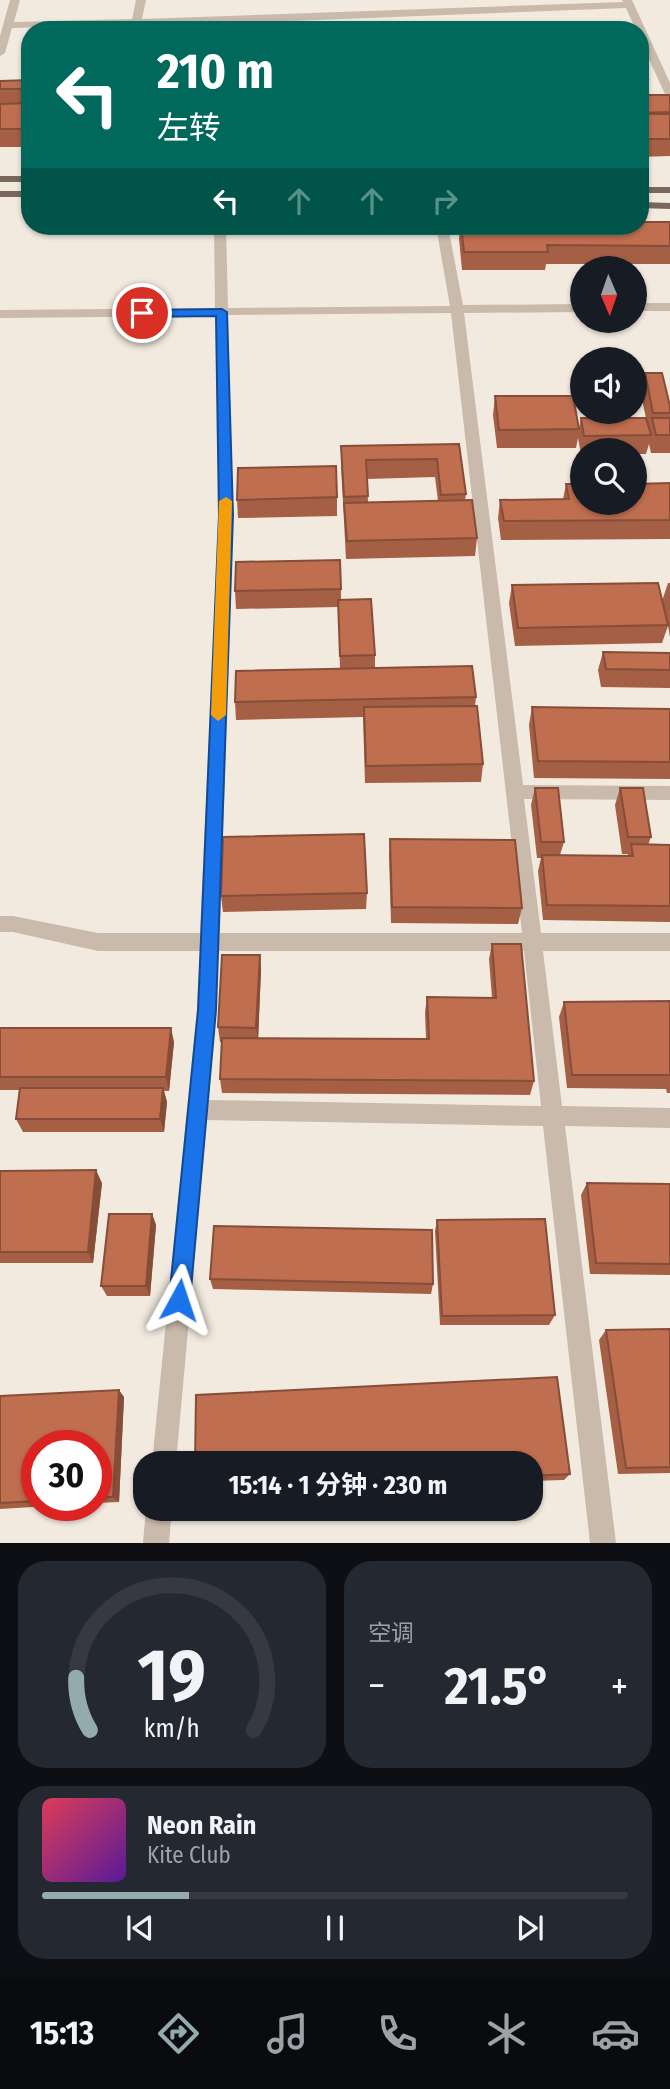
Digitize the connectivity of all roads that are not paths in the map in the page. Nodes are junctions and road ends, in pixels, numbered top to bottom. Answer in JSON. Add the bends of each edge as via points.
{"nodes":[{"id":1,"x":15,"y":0,"type":"edge"},
{"id":2,"x":141,"y":0,"type":"edge"},
{"id":3,"x":628,"y":2,"type":"edge"},
{"id":4,"x":136,"y":21,"type":"edge"},
{"id":5,"x":183,"y":21,"type":"edge"},
{"id":6,"x":637,"y":21,"type":"edge"},
{"id":7,"x":8,"y":24,"type":"junction"},
{"id":8,"x":21,"y":24,"type":"edge"},
{"id":9,"x":649,"y":47,"type":"edge"},
{"id":10,"x":0,"y":53,"type":"edge"},
{"id":11,"x":655,"y":60,"type":"junction"},
{"id":12,"x":670,"y":60,"type":"edge"},
{"id":13,"x":670,"y":94,"type":"edge"},
{"id":14,"x":0,"y":179,"type":"edge"},
{"id":15,"x":21,"y":179,"type":"edge"},
{"id":16,"x":649,"y":190,"type":"edge"},
{"id":17,"x":670,"y":190,"type":"edge"},
{"id":18,"x":0,"y":194,"type":"edge"},
{"id":19,"x":21,"y":194,"type":"edge"},
{"id":20,"x":649,"y":205,"type":"edge"},
{"id":21,"x":670,"y":206,"type":"edge"},
{"id":22,"x":220,"y":235,"type":"edge"},
{"id":23,"x":444,"y":235,"type":"edge"},
{"id":24,"x":670,"y":306,"type":"edge"},
{"id":25,"x":648,"y":307,"type":"edge"},
{"id":26,"x":570,"y":308,"type":"edge"},
{"id":27,"x":457,"y":309,"type":"junction"},
{"id":28,"x":222,"y":312,"type":"junction"},
{"id":29,"x":0,"y":314,"type":"edge"},
{"id":30,"x":516,"y":792,"type":"junction"},
{"id":31,"x":670,"y":793,"type":"edge"},
{"id":32,"x":0,"y":924,"type":"edge"},
{"id":33,"x":534,"y":942,"type":"junction"},
{"id":34,"x":670,"y":942,"type":"edge"},
{"id":35,"x":209,"y":943,"type":"junction"},
{"id":36,"x":197,"y":1110,"type":"junction"},
{"id":37,"x":555,"y":1116,"type":"junction"},
{"id":38,"x":670,"y":1118,"type":"edge"},
{"id":39,"x":165,"y":1451,"type":"edge"},
{"id":40,"x":158,"y":1521,"type":"edge"},
{"id":41,"x":156,"y":1543,"type":"edge"},
{"id":42,"x":603,"y":1543,"type":"edge"}],
"edges":[{"from":1,"to":7,"type":"street"},
{"from":2,"to":4,"type":"street"},
{"from":3,"to":5,"type":"street"},
{"from":3,"to":6,"type":"street"},
{"from":7,"to":8,"type":"street"},
{"from":7,"to":10,"type":"street"},
{"from":9,"to":11,"type":"street"},
{"from":11,"to":12,"type":"street"},
{"from":11,"to":13,"type":"street"},
{"from":14,"to":15,"type":"main road"},
{"from":16,"to":17,"type":"main road"},
{"from":18,"to":19,"type":"main road"},
{"from":20,"to":21,"type":"main road"},
{"from":22,"to":28,"type":"street"},
{"from":23,"to":27,"type":"street"},
{"from":24,"to":25,"type":"street"},
{"from":26,"to":27,"type":"street"},
{"from":27,"to":28,"type":"street"},
{"from":27,"to":30,"type":"street"},
{"from":28,"to":29,"type":"street"},
{"from":28,"to":35,"type":"street","via":[[226,515]]},
{"from":30,"to":31,"type":"street"},
{"from":30,"to":33,"type":"street"},
{"from":32,"to":35,"type":"street","via":[[98,942]]},
{"from":33,"to":34,"type":"street"},
{"from":33,"to":35,"type":"street"},
{"from":33,"to":37,"type":"street"},
{"from":35,"to":36,"type":"street"},
{"from":36,"to":37,"type":"street"},
{"from":36,"to":39,"type":"street"},
{"from":37,"to":38,"type":"street"},
{"from":37,"to":42,"type":"street"},
{"from":40,"to":41,"type":"street"}]}
